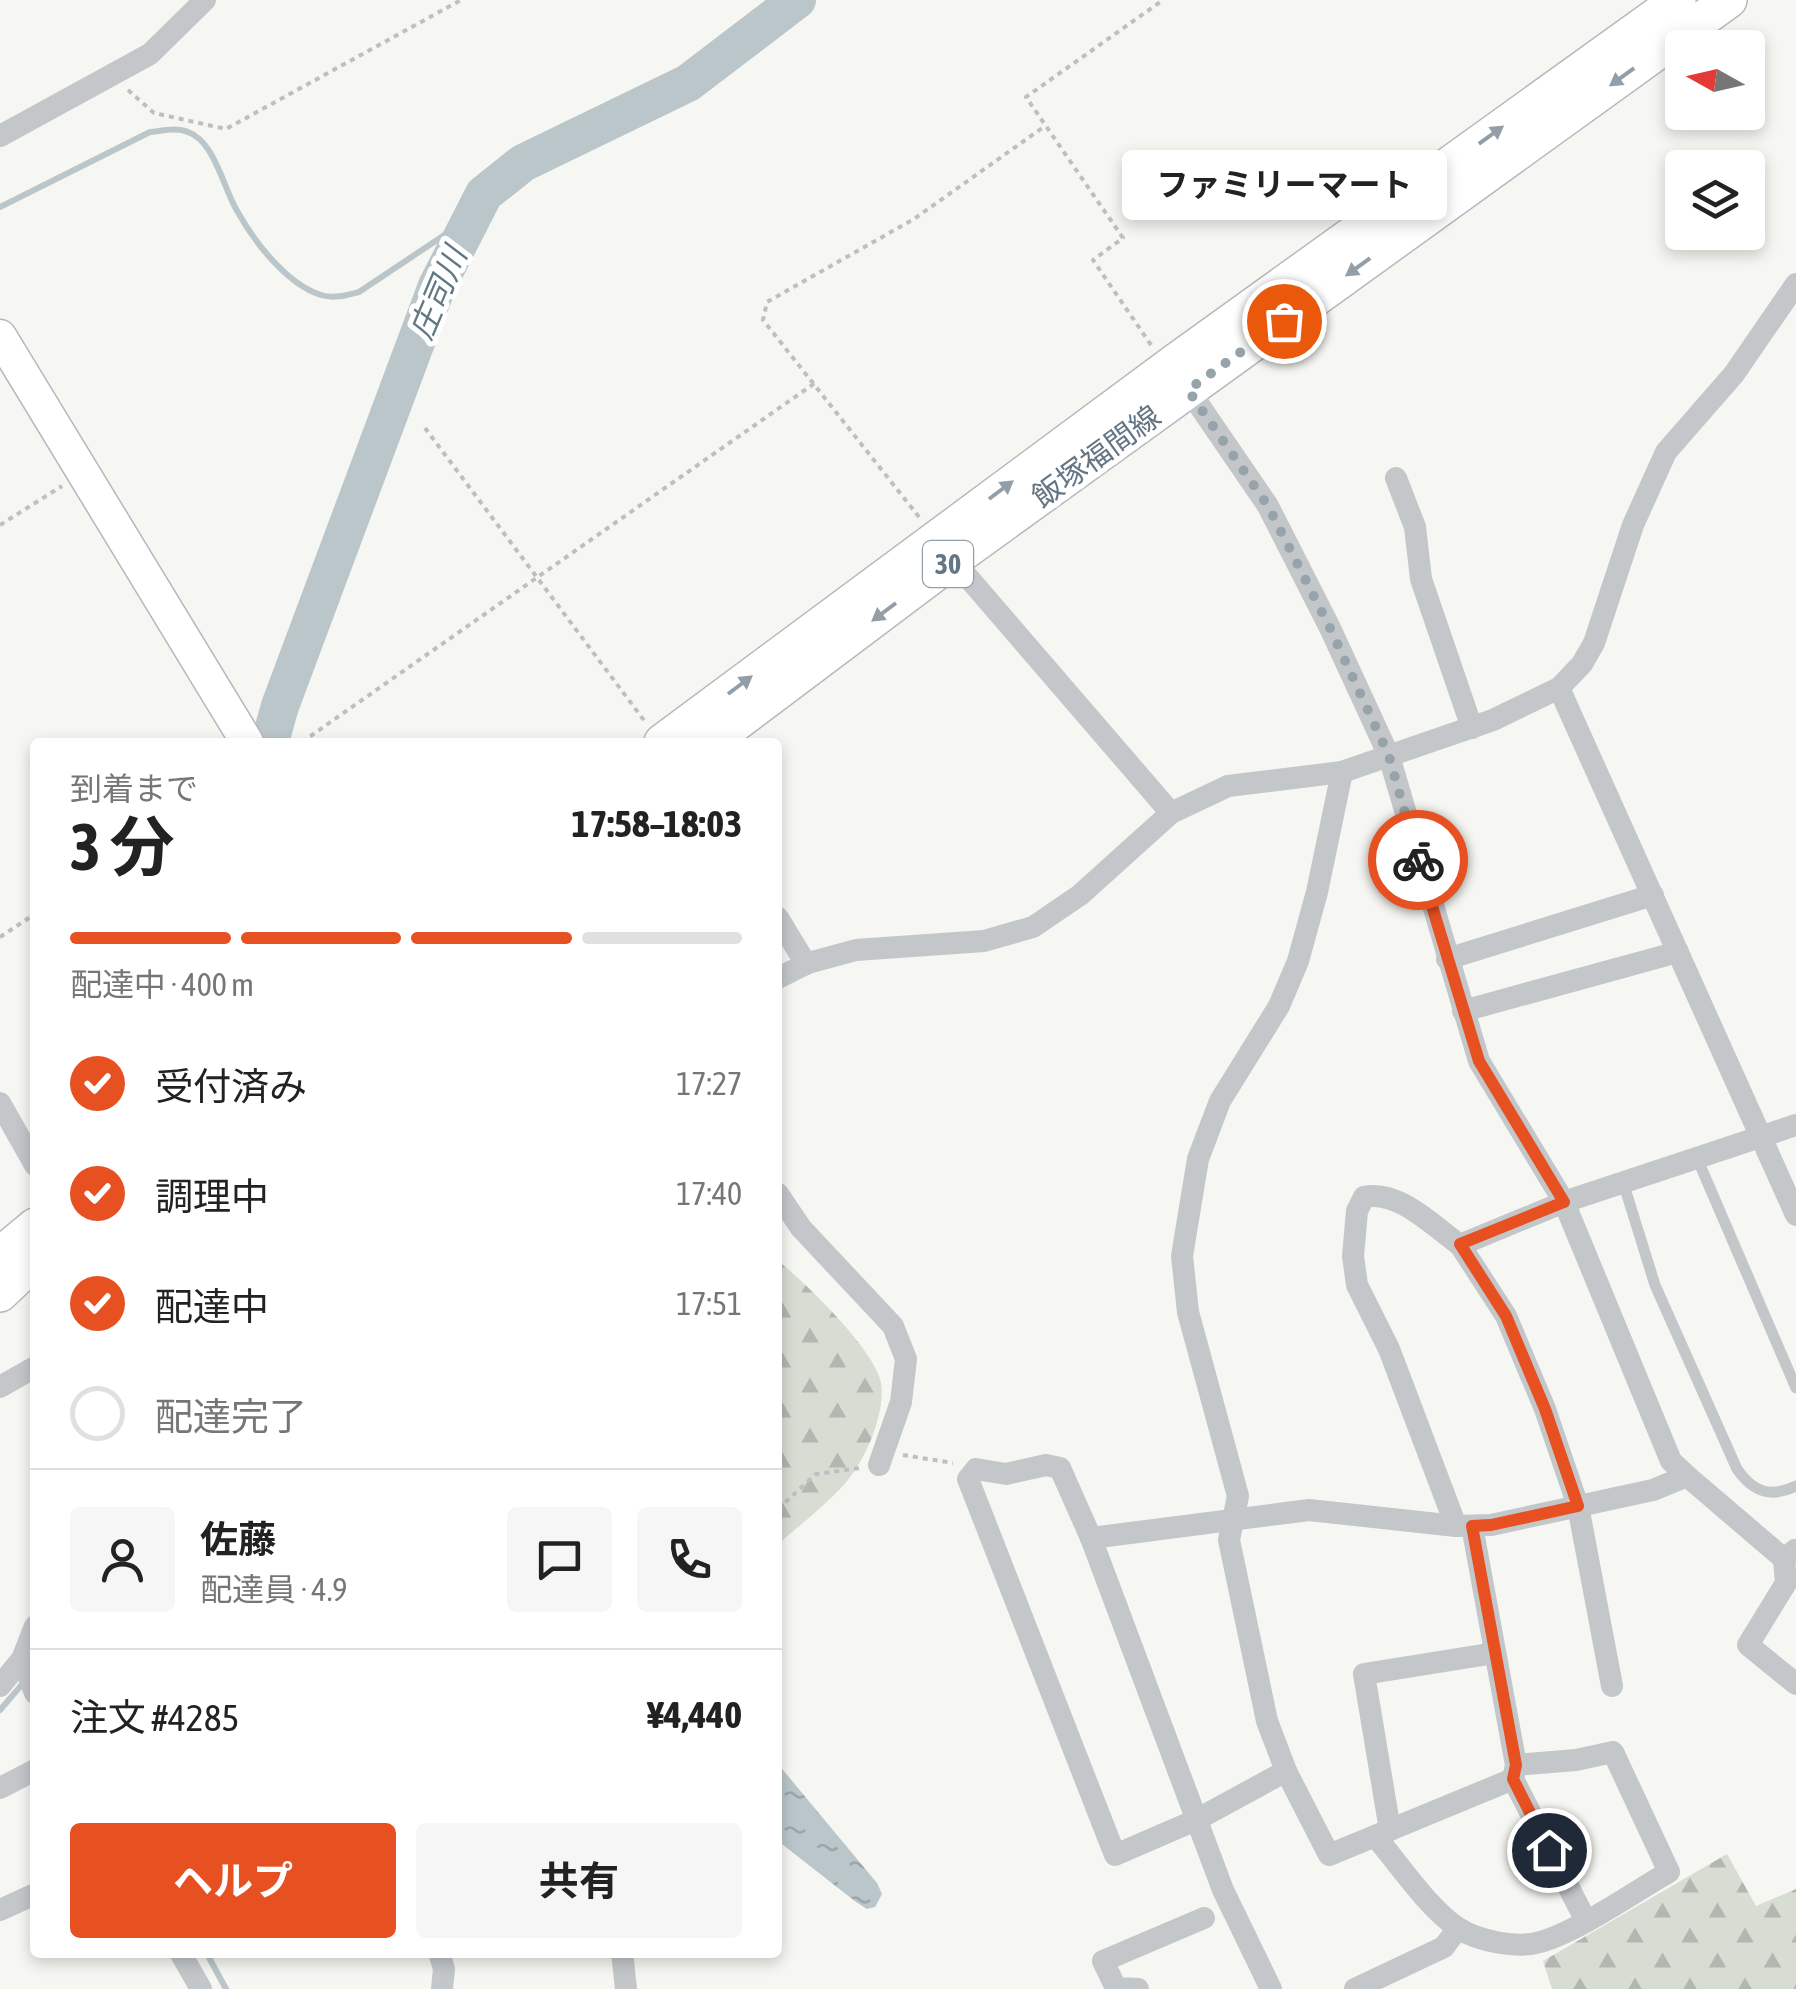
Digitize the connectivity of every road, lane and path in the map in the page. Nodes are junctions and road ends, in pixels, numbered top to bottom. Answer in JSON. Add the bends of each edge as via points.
{"nodes":[{"id":1,"x":206,"y":0,"type":"edge"},
{"id":2,"x":460,"y":0,"type":"edge"},
{"id":3,"x":1163,"y":0,"type":"edge"},
{"id":4,"x":1678,"y":0,"type":"edge"},
{"id":5,"x":1729,"y":0,"type":"edge"},
{"id":6,"x":115,"y":76,"type":"junction"},
{"id":7,"x":1045,"y":126,"type":"junction"},
{"id":8,"x":0,"y":136,"type":"edge"},
{"id":9,"x":1796,"y":284,"type":"edge"},
{"id":10,"x":0,"y":336,"type":"edge"},
{"id":11,"x":1152,"y":346,"type":"dead end"},
{"id":12,"x":815,"y":383,"type":"junction"},
{"id":13,"x":1188,"y":390,"type":"junction"},
{"id":14,"x":425,"y":428,"type":"dead end"},
{"id":15,"x":83,"y":472,"type":"junction"},
{"id":16,"x":1396,"y":478,"type":"dead end"},
{"id":17,"x":0,"y":525,"type":"edge"},
{"id":18,"x":944,"y":550,"type":"junction"},
{"id":19,"x":537,"y":578,"type":"junction"},
{"id":20,"x":1560,"y":688,"type":"junction"},
{"id":21,"x":1472,"y":728,"type":"junction"},
{"id":22,"x":245,"y":738,"type":"edge"},
{"id":23,"x":308,"y":738,"type":"edge"},
{"id":24,"x":659,"y":738,"type":"edge"},
{"id":25,"x":668,"y":738,"type":"edge"},
{"id":26,"x":716,"y":738,"type":"edge"},
{"id":27,"x":1389,"y":756,"type":"junction"},
{"id":28,"x":1342,"y":772,"type":"junction"},
{"id":29,"x":1171,"y":812,"type":"junction"},
{"id":30,"x":1653,"y":895,"type":"junction"},
{"id":31,"x":30,"y":917,"type":"edge"},
{"id":32,"x":782,"y":925,"type":"edge"},
{"id":33,"x":0,"y":937,"type":"edge"},
{"id":34,"x":1678,"y":952,"type":"junction"},
{"id":35,"x":1447,"y":959,"type":"junction"},
{"id":36,"x":806,"y":964,"type":"junction"},
{"id":37,"x":782,"y":976,"type":"edge"},
{"id":38,"x":1463,"y":1012,"type":"junction"},
{"id":39,"x":0,"y":1103,"type":"edge"},
{"id":40,"x":1796,"y":1125,"type":"edge"},
{"id":41,"x":1762,"y":1136,"type":"junction"},
{"id":42,"x":30,"y":1156,"type":"edge"},
{"id":43,"x":1697,"y":1158,"type":"junction"},
{"id":44,"x":1623,"y":1182,"type":"junction"},
{"id":45,"x":782,"y":1200,"type":"edge"},
{"id":46,"x":1564,"y":1202,"type":"junction"},
{"id":47,"x":1796,"y":1215,"type":"edge"},
{"id":48,"x":30,"y":1230,"type":"edge"},
{"id":49,"x":1460,"y":1244,"type":"junction"},
{"id":50,"x":0,"y":1255,"type":"edge"},
{"id":51,"x":30,"y":1266,"type":"edge"},
{"id":52,"x":0,"y":1294,"type":"edge"},
{"id":53,"x":30,"y":1370,"type":"edge"},
{"id":54,"x":0,"y":1388,"type":"edge"},
{"id":55,"x":1796,"y":1388,"type":"edge"},
{"id":56,"x":881,"y":1458,"type":"junction"},
{"id":57,"x":976,"y":1470,"type":"junction"},
{"id":58,"x":1687,"y":1476,"type":"junction"},
{"id":59,"x":1796,"y":1486,"type":"edge"},
{"id":60,"x":782,"y":1505,"type":"edge"},
{"id":61,"x":1578,"y":1506,"type":"junction"},
{"id":62,"x":1235,"y":1518,"type":"junction"},
{"id":63,"x":1464,"y":1526,"type":"junction"},
{"id":64,"x":1091,"y":1538,"type":"junction"},
{"id":65,"x":1790,"y":1554,"type":"edge"},
{"id":66,"x":30,"y":1639,"type":"edge"},
{"id":67,"x":1495,"y":1653,"type":"junction"},
{"id":68,"x":22,"y":1659,"type":"junction"},
{"id":69,"x":1766,"y":1659,"type":"junction"},
{"id":70,"x":30,"y":1680,"type":"edge"},
{"id":71,"x":1796,"y":1684,"type":"edge"},
{"id":72,"x":0,"y":1686,"type":"edge"},
{"id":73,"x":1612,"y":1686,"type":"dead end"},
{"id":74,"x":1796,"y":1698,"type":"edge"},
{"id":75,"x":1286,"y":1772,"type":"junction"},
{"id":76,"x":1514,"y":1772,"type":"junction"},
{"id":77,"x":30,"y":1773,"type":"edge"},
{"id":78,"x":0,"y":1788,"type":"edge"},
{"id":79,"x":1196,"y":1820,"type":"junction"},
{"id":80,"x":1383,"y":1833,"type":"junction"},
{"id":81,"x":30,"y":1896,"type":"edge"},
{"id":82,"x":0,"y":1910,"type":"edge"},
{"id":83,"x":1204,"y":1918,"type":"dead end"},
{"id":84,"x":1586,"y":1920,"type":"junction"},
{"id":85,"x":1458,"y":1928,"type":"junction"},
{"id":86,"x":184,"y":1958,"type":"edge"},
{"id":87,"x":623,"y":1958,"type":"edge"},
{"id":88,"x":202,"y":1989,"type":"edge"},
{"id":89,"x":626,"y":1989,"type":"edge"},
{"id":90,"x":1138,"y":1989,"type":"edge"},
{"id":91,"x":1270,"y":1989,"type":"edge"},
{"id":92,"x":1355,"y":1989,"type":"edge"}],
"edges":[{"from":1,"to":6,"type":"street","via":[[150,54]]},
{"from":2,"to":6,"type":"path","via":[[226,129],[154,113]]},
{"from":3,"to":7,"type":"path","via":[[1026,97]]},
{"from":18,"to":4,"type":"main road","name":"飯塚福間線","number":"30","one_way":true,"via":[[1208,338]]},
{"from":5,"to":13,"type":"main road","name":"飯塚福間線","number":"30","one_way":true},
{"from":6,"to":8,"type":"street"},
{"from":7,"to":11,"type":"path","via":[[1124,238],[1093,260]]},
{"from":7,"to":12,"type":"path","via":[[914,218],[767,302],[763,320]]},
{"from":9,"to":20,"type":"street","via":[[1734,374],[1666,452],[1633,525],[1594,643]]},
{"from":10,"to":15,"type":"street"},
{"from":12,"to":18,"type":"path"},
{"from":12,"to":19,"type":"path"},
{"from":13,"to":18,"type":"main road","name":"飯塚福間線","number":"30"},
{"from":13,"to":27,"type":"street","via":[[1268,506]]},
{"from":14,"to":19,"type":"path"},
{"from":15,"to":17,"type":"path"},
{"from":15,"to":22,"type":"street"},
{"from":16,"to":21,"type":"street","via":[[1415,528],[1420,579]]},
{"from":25,"to":18,"type":"main road","name":"飯塚福間線","number":"30","one_way":true},
{"from":18,"to":26,"type":"main road","name":"飯塚福間線","number":"30","one_way":true},
{"from":18,"to":29,"type":"street"},
{"from":19,"to":23,"type":"path"},
{"from":19,"to":24,"type":"path"},
{"from":20,"to":21,"type":"street"},
{"from":20,"to":30,"type":"street"},
{"from":21,"to":27,"type":"street"},
{"from":27,"to":28,"type":"street"},
{"from":27,"to":35,"type":"street"},
{"from":28,"to":29,"type":"street","via":[[1228,786]]},
{"from":28,"to":62,"type":"street","via":[[1298,961],[1279,1006],[1220,1101],[1188,1207],[1182,1256],[1188,1312],[1238,1496]]},
{"from":29,"to":36,"type":"street","via":[[1080,895],[1033,927],[984,941],[856,950]]},
{"from":30,"to":34,"type":"street"},
{"from":30,"to":35,"type":"street"},
{"from":31,"to":33,"type":"path"},
{"from":32,"to":36,"type":"street"},
{"from":34,"to":38,"type":"street"},
{"from":34,"to":41,"type":"street"},
{"from":35,"to":38,"type":"street"},
{"from":36,"to":37,"type":"street"},
{"from":38,"to":46,"type":"street","via":[[1479,1061]]},
{"from":39,"to":42,"type":"street"},
{"from":40,"to":41,"type":"street"},
{"from":41,"to":43,"type":"street"},
{"from":41,"to":47,"type":"street"},
{"from":43,"to":44,"type":"street"},
{"from":43,"to":55,"type":"lane"},
{"from":44,"to":46,"type":"street"},
{"from":44,"to":59,"type":"lane","via":[[1656,1285],[1737,1469],[1761,1492]]},
{"from":45,"to":56,"type":"street","via":[[893,1326],[906,1359],[901,1402]]},
{"from":46,"to":49,"type":"street"},
{"from":46,"to":58,"type":"street","via":[[1671,1461]]},
{"from":48,"to":50,"type":"main road"},
{"from":49,"to":61,"type":"street","via":[[1506,1316]]},
{"from":49,"to":63,"type":"street","via":[[1391,1197],[1364,1197],[1357,1211],[1358,1284]]},
{"from":51,"to":52,"type":"main road"},
{"from":53,"to":54,"type":"street"},
{"from":56,"to":57,"type":"path"},
{"from":56,"to":60,"type":"path","via":[[816,1474]]},
{"from":57,"to":64,"type":"street","via":[[1060,1468]]},
{"from":57,"to":79,"type":"street","via":[[968,1479],[1115,1854]]},
{"from":58,"to":61,"type":"street"},
{"from":58,"to":65,"type":"street"},
{"from":61,"to":63,"type":"street"},
{"from":61,"to":73,"type":"street"},
{"from":62,"to":63,"type":"street","via":[[1310,1510]]},
{"from":62,"to":64,"type":"street"},
{"from":62,"to":75,"type":"street","via":[[1229,1540],[1267,1721]]},
{"from":63,"to":67,"type":"street"},
{"from":64,"to":79,"type":"street"},
{"from":65,"to":69,"type":"street","via":[[1786,1583],[1748,1645]]},
{"from":66,"to":68,"type":"street"},
{"from":67,"to":76,"type":"street"},
{"from":67,"to":80,"type":"street","via":[[1364,1674]]},
{"from":68,"to":70,"type":"street"},
{"from":68,"to":72,"type":"street"},
{"from":69,"to":71,"type":"street"},
{"from":69,"to":74,"type":"street"},
{"from":75,"to":79,"type":"street"},
{"from":75,"to":80,"type":"street","via":[[1330,1855]]},
{"from":76,"to":80,"type":"street"},
{"from":76,"to":84,"type":"street"},
{"from":76,"to":84,"type":"street","via":[[1612,1752],[1656,1839],[1669,1872]]},
{"from":77,"to":78,"type":"street"},
{"from":79,"to":91,"type":"street"},
{"from":80,"to":85,"type":"street"},
{"from":81,"to":82,"type":"street"},
{"from":83,"to":90,"type":"street","via":[[1103,1962],[1116,1988]]},
{"from":84,"to":85,"type":"street","via":[[1540,1943],[1496,1942]]},
{"from":85,"to":92,"type":"street","via":[[1444,1947]]},
{"from":86,"to":88,"type":"street"},
{"from":87,"to":89,"type":"street"}]}
